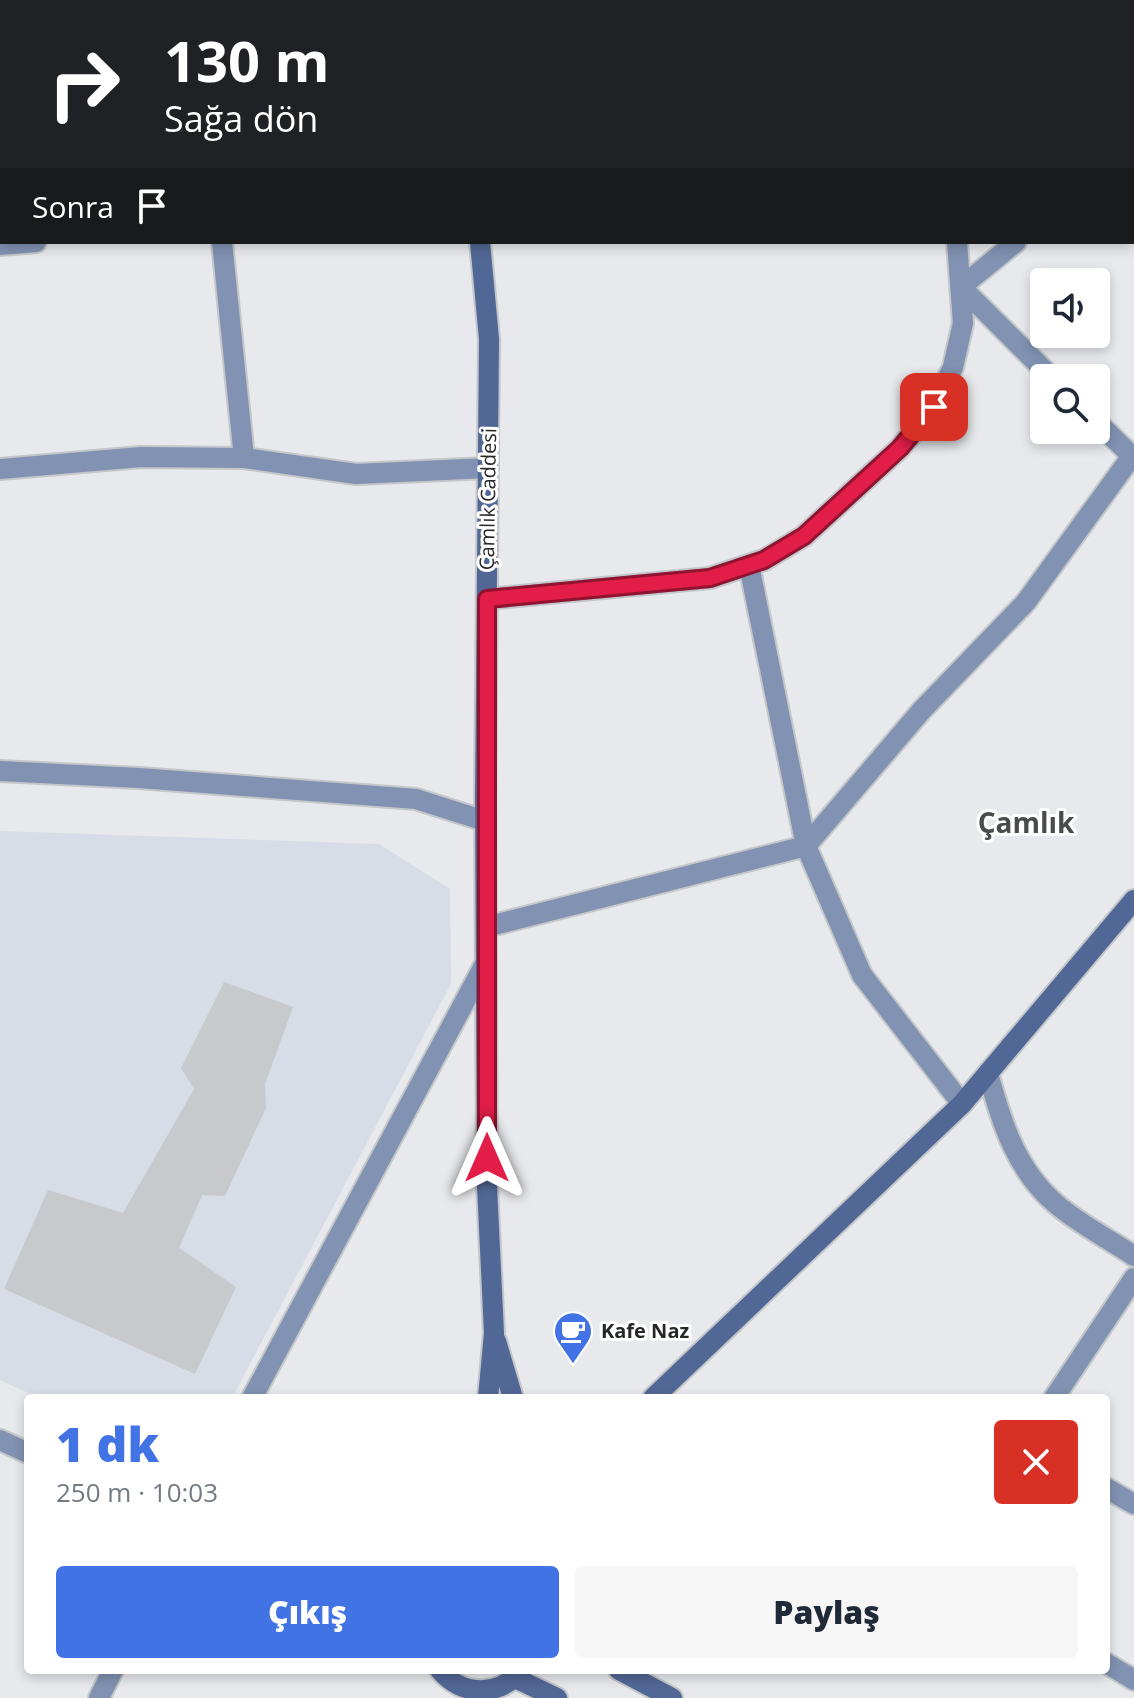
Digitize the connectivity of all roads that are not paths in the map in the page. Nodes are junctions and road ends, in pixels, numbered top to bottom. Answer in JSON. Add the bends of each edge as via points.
{"nodes":[{"id":1,"x":222,"y":244,"type":"edge"},
{"id":2,"x":480,"y":244,"type":"edge"},
{"id":3,"x":957,"y":244,"type":"edge"},
{"id":4,"x":1014,"y":244,"type":"edge"},
{"id":5,"x":961,"y":287,"type":"junction"},
{"id":6,"x":1038,"y":364,"type":"edge"},
{"id":7,"x":1110,"y":435,"type":"edge"},
{"id":8,"x":1133,"y":457,"type":"edge"},
{"id":9,"x":244,"y":458,"type":"junction"},
{"id":10,"x":488,"y":468,"type":"junction"},
{"id":11,"x":0,"y":469,"type":"edge"},
{"id":12,"x":749,"y":565,"type":"junction"},
{"id":13,"x":487,"y":599,"type":"junction"},
{"id":14,"x":0,"y":771,"type":"edge"},
{"id":15,"x":485,"y":821,"type":"junction"},
{"id":16,"x":806,"y":846,"type":"junction"},
{"id":17,"x":1134,"y":900,"type":"edge"},
{"id":18,"x":486,"y":927,"type":"junction"},
{"id":19,"x":486,"y":962,"type":"junction"},
{"id":20,"x":988,"y":1073,"type":"junction"},
{"id":21,"x":962,"y":1104,"type":"junction"},
{"id":22,"x":1134,"y":1256,"type":"edge"},
{"id":23,"x":1134,"y":1278,"type":"edge"},
{"id":24,"x":494,"y":1333,"type":"junction"},
{"id":25,"x":254,"y":1394,"type":"edge"},
{"id":26,"x":488,"y":1394,"type":"edge"},
{"id":27,"x":512,"y":1394,"type":"edge"},
{"id":28,"x":659,"y":1394,"type":"edge"},
{"id":29,"x":1057,"y":1394,"type":"edge"},
{"id":30,"x":0,"y":1440,"type":"edge"},
{"id":31,"x":24,"y":1451,"type":"edge"},
{"id":32,"x":1110,"y":1490,"type":"edge"},
{"id":33,"x":1134,"y":1504,"type":"edge"},
{"id":34,"x":1110,"y":1665,"type":"edge"},
{"id":35,"x":111,"y":1674,"type":"edge"},
{"id":36,"x":627,"y":1674,"type":"edge"},
{"id":37,"x":443,"y":1678,"type":"edge"},
{"id":38,"x":1134,"y":1680,"type":"edge"},
{"id":39,"x":509,"y":1683,"type":"edge"},
{"id":40,"x":99,"y":1698,"type":"edge"},
{"id":41,"x":557,"y":1698,"type":"edge"},
{"id":42,"x":672,"y":1698,"type":"edge"}],
"edges":[{"from":1,"to":9,"type":"street"},
{"from":2,"to":10,"type":"street","name":"Çamlık Caddesi","via":[[489,339]]},
{"from":3,"to":5,"type":"street"},
{"from":4,"to":5,"type":"street"},
{"from":5,"to":6,"type":"street"},
{"from":5,"to":12,"type":"street","via":[[963,323],[953,367],[934,407],[900,448],[804,536]]},
{"from":7,"to":8,"type":"street"},
{"from":8,"to":16,"type":"street","via":[[1026,602],[922,710]]},
{"from":9,"to":10,"type":"street","via":[[356,474]]},
{"from":9,"to":11,"type":"street","via":[[141,457]]},
{"from":10,"to":13,"type":"street","name":"Çamlık Caddesi"},
{"from":12,"to":13,"type":"street","via":[[710,578]]},
{"from":12,"to":16,"type":"street"},
{"from":13,"to":15,"type":"street","name":"Çamlık Caddesi"},
{"from":14,"to":15,"type":"street","via":[[416,799]]},
{"from":15,"to":18,"type":"street","name":"Çamlık Caddesi"},
{"from":16,"to":18,"type":"street"},
{"from":16,"to":21,"type":"street","via":[[862,975]]},
{"from":17,"to":20,"type":"street"},
{"from":18,"to":19,"type":"street","name":"Çamlık Caddesi"},
{"from":19,"to":24,"type":"street","name":"Çamlık Caddesi"},
{"from":19,"to":25,"type":"street"},
{"from":20,"to":21,"type":"street"},
{"from":20,"to":22,"type":"street","via":[[1001,1122],[1021,1164],[1055,1204]]},
{"from":21,"to":28,"type":"street"},
{"from":23,"to":29,"type":"street"},
{"from":24,"to":26,"type":"street"},
{"from":24,"to":27,"type":"street"},
{"from":30,"to":31,"type":"street"},
{"from":32,"to":33,"type":"street"},
{"from":34,"to":38,"type":"street"},
{"from":35,"to":40,"type":"street"},
{"from":36,"to":42,"type":"street"},
{"from":37,"to":39,"type":"street","via":[[469,1690]]},
{"from":39,"to":41,"type":"street"}]}
